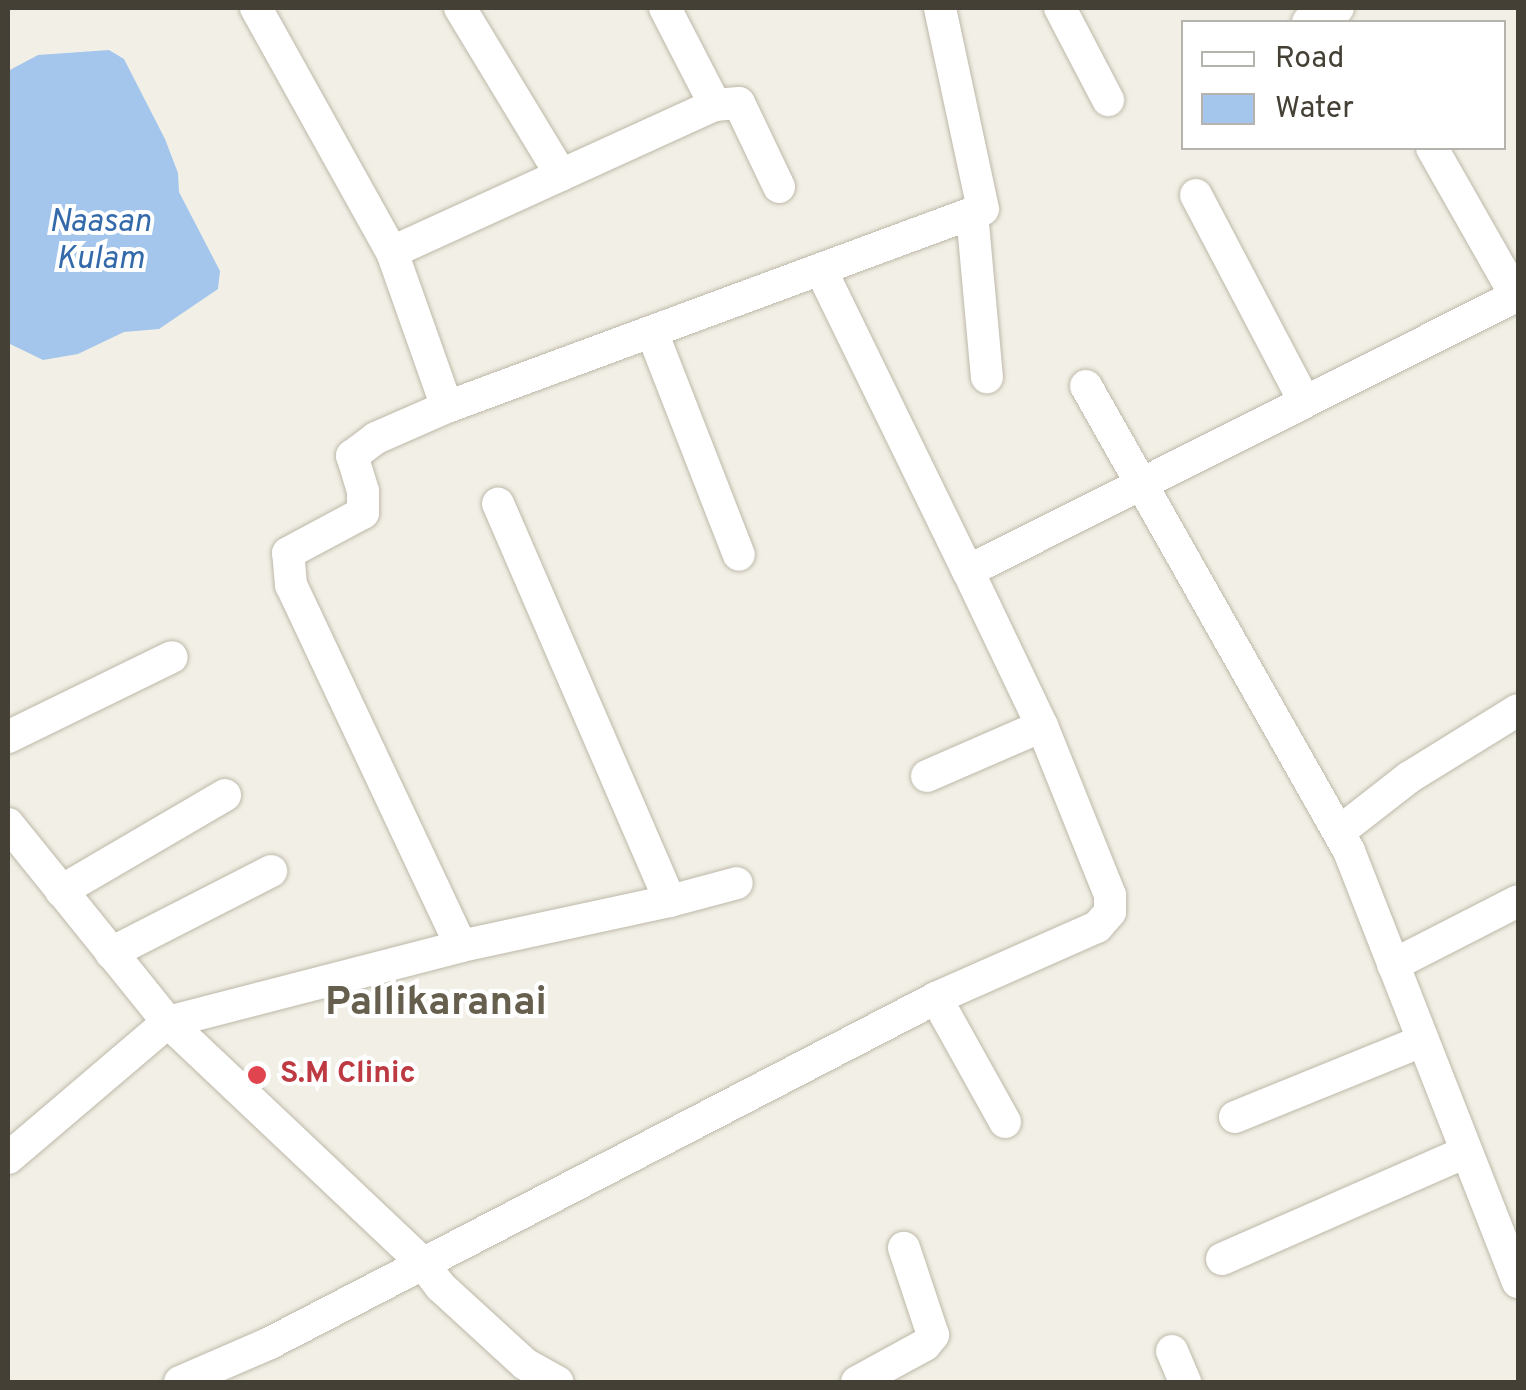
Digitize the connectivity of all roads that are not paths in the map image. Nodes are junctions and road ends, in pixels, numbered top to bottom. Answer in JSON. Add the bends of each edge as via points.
{"nodes":[{"id":1,"x":256,"y":8,"type":"edge"},
{"id":2,"x":460,"y":8,"type":"edge"},
{"id":3,"x":665,"y":8,"type":"edge"},
{"id":4,"x":940,"y":8,"type":"edge"},
{"id":5,"x":1060,"y":8,"type":"edge"},
{"id":6,"x":1338,"y":8,"type":"edge"},
{"id":7,"x":1312,"y":20,"type":"edge"},
{"id":8,"x":1108,"y":100,"type":"dead end"},
{"id":9,"x":715,"y":105,"type":"junction"},
{"id":10,"x":1433,"y":150,"type":"edge"},
{"id":11,"x":561,"y":175,"type":"junction"},
{"id":12,"x":778,"y":187,"type":"dead end"},
{"id":13,"x":1196,"y":195,"type":"dead end"},
{"id":14,"x":972,"y":214,"type":"junction"},
{"id":15,"x":392,"y":252,"type":"junction"},
{"id":16,"x":821,"y":270,"type":"junction"},
{"id":17,"x":1517,"y":296,"type":"edge"},
{"id":18,"x":652,"y":332,"type":"junction"},
{"id":19,"x":987,"y":377,"type":"dead end"},
{"id":20,"x":1086,"y":386,"type":"dead end"},
{"id":21,"x":1304,"y":400,"type":"junction"},
{"id":22,"x":447,"y":407,"type":"junction"},
{"id":23,"x":1140,"y":482,"type":"junction"},
{"id":24,"x":498,"y":504,"type":"dead end"},
{"id":25,"x":739,"y":554,"type":"dead end"},
{"id":26,"x":968,"y":571,"type":"junction"},
{"id":27,"x":172,"y":658,"type":"dead end"},
{"id":28,"x":1518,"y":710,"type":"edge"},
{"id":29,"x":1042,"y":726,"type":"junction"},
{"id":30,"x":8,"y":737,"type":"edge"},
{"id":31,"x":927,"y":776,"type":"dead end"},
{"id":32,"x":225,"y":794,"type":"dead end"},
{"id":33,"x":8,"y":824,"type":"edge"},
{"id":34,"x":1339,"y":832,"type":"junction"},
{"id":35,"x":270,"y":871,"type":"dead end"},
{"id":36,"x":737,"y":884,"type":"dead end"},
{"id":37,"x":61,"y":892,"type":"junction"},
{"id":38,"x":1518,"y":901,"type":"edge"},
{"id":39,"x":670,"y":902,"type":"junction"},
{"id":40,"x":461,"y":946,"type":"junction"},
{"id":41,"x":111,"y":952,"type":"junction"},
{"id":42,"x":1393,"y":965,"type":"junction"},
{"id":43,"x":936,"y":998,"type":"junction"},
{"id":44,"x":168,"y":1022,"type":"junction"},
{"id":45,"x":1422,"y":1041,"type":"junction"},
{"id":46,"x":1235,"y":1117,"type":"dead end"},
{"id":47,"x":1005,"y":1122,"type":"dead end"},
{"id":48,"x":1466,"y":1152,"type":"junction"},
{"id":49,"x":8,"y":1158,"type":"edge"},
{"id":50,"x":904,"y":1248,"type":"dead end"},
{"id":51,"x":1222,"y":1259,"type":"dead end"},
{"id":52,"x":422,"y":1262,"type":"junction"},
{"id":53,"x":1518,"y":1282,"type":"edge"},
{"id":54,"x":1172,"y":1351,"type":"dead end"},
{"id":55,"x":180,"y":1382,"type":"edge"},
{"id":56,"x":557,"y":1382,"type":"edge"},
{"id":57,"x":857,"y":1382,"type":"edge"},
{"id":58,"x":1185,"y":1382,"type":"edge"}],
"edges":[{"from":1,"to":15,"type":"street"},
{"from":2,"to":11,"type":"street"},
{"from":3,"to":9,"type":"street"},
{"from":4,"to":14,"type":"street","via":[[983,209]]},
{"from":5,"to":8,"type":"street"},
{"from":6,"to":7,"type":"street"},
{"from":9,"to":11,"type":"street"},
{"from":9,"to":12,"type":"street","via":[[739,103]]},
{"from":10,"to":17,"type":"street"},
{"from":11,"to":15,"type":"street"},
{"from":13,"to":21,"type":"street"},
{"from":14,"to":16,"type":"street"},
{"from":14,"to":19,"type":"street"},
{"from":15,"to":22,"type":"street"},
{"from":16,"to":18,"type":"street"},
{"from":16,"to":26,"type":"street"},
{"from":17,"to":21,"type":"street"},
{"from":18,"to":22,"type":"street"},
{"from":18,"to":25,"type":"street"},
{"from":20,"to":23,"type":"street"},
{"from":21,"to":23,"type":"street"},
{"from":22,"to":40,"type":"street","via":[[358,448],[352,465],[363,513],[288,553],[291,585]]},
{"from":23,"to":26,"type":"street"},
{"from":23,"to":34,"type":"street"},
{"from":24,"to":39,"type":"street"},
{"from":26,"to":29,"type":"street"},
{"from":27,"to":30,"type":"street"},
{"from":28,"to":34,"type":"street","via":[[1408,778]]},
{"from":29,"to":31,"type":"street"},
{"from":29,"to":43,"type":"street","via":[[1110,895],[1110,912],[1097,927]]},
{"from":32,"to":37,"type":"street"},
{"from":33,"to":37,"type":"street"},
{"from":34,"to":42,"type":"street"},
{"from":35,"to":41,"type":"street"},
{"from":36,"to":39,"type":"street"},
{"from":37,"to":41,"type":"street"},
{"from":38,"to":42,"type":"street"},
{"from":39,"to":40,"type":"street"},
{"from":40,"to":44,"type":"street"},
{"from":41,"to":44,"type":"street"},
{"from":42,"to":45,"type":"street"},
{"from":43,"to":47,"type":"street"},
{"from":43,"to":52,"type":"street"},
{"from":44,"to":49,"type":"street"},
{"from":44,"to":52,"type":"street"},
{"from":45,"to":46,"type":"street"},
{"from":45,"to":48,"type":"street"},
{"from":48,"to":51,"type":"street"},
{"from":48,"to":53,"type":"street"},
{"from":50,"to":57,"type":"street","via":[[932,1335]]},
{"from":52,"to":55,"type":"street","via":[[270,1343]]},
{"from":52,"to":56,"type":"street","via":[[441,1288],[525,1364]]},
{"from":54,"to":58,"type":"street"}]}
